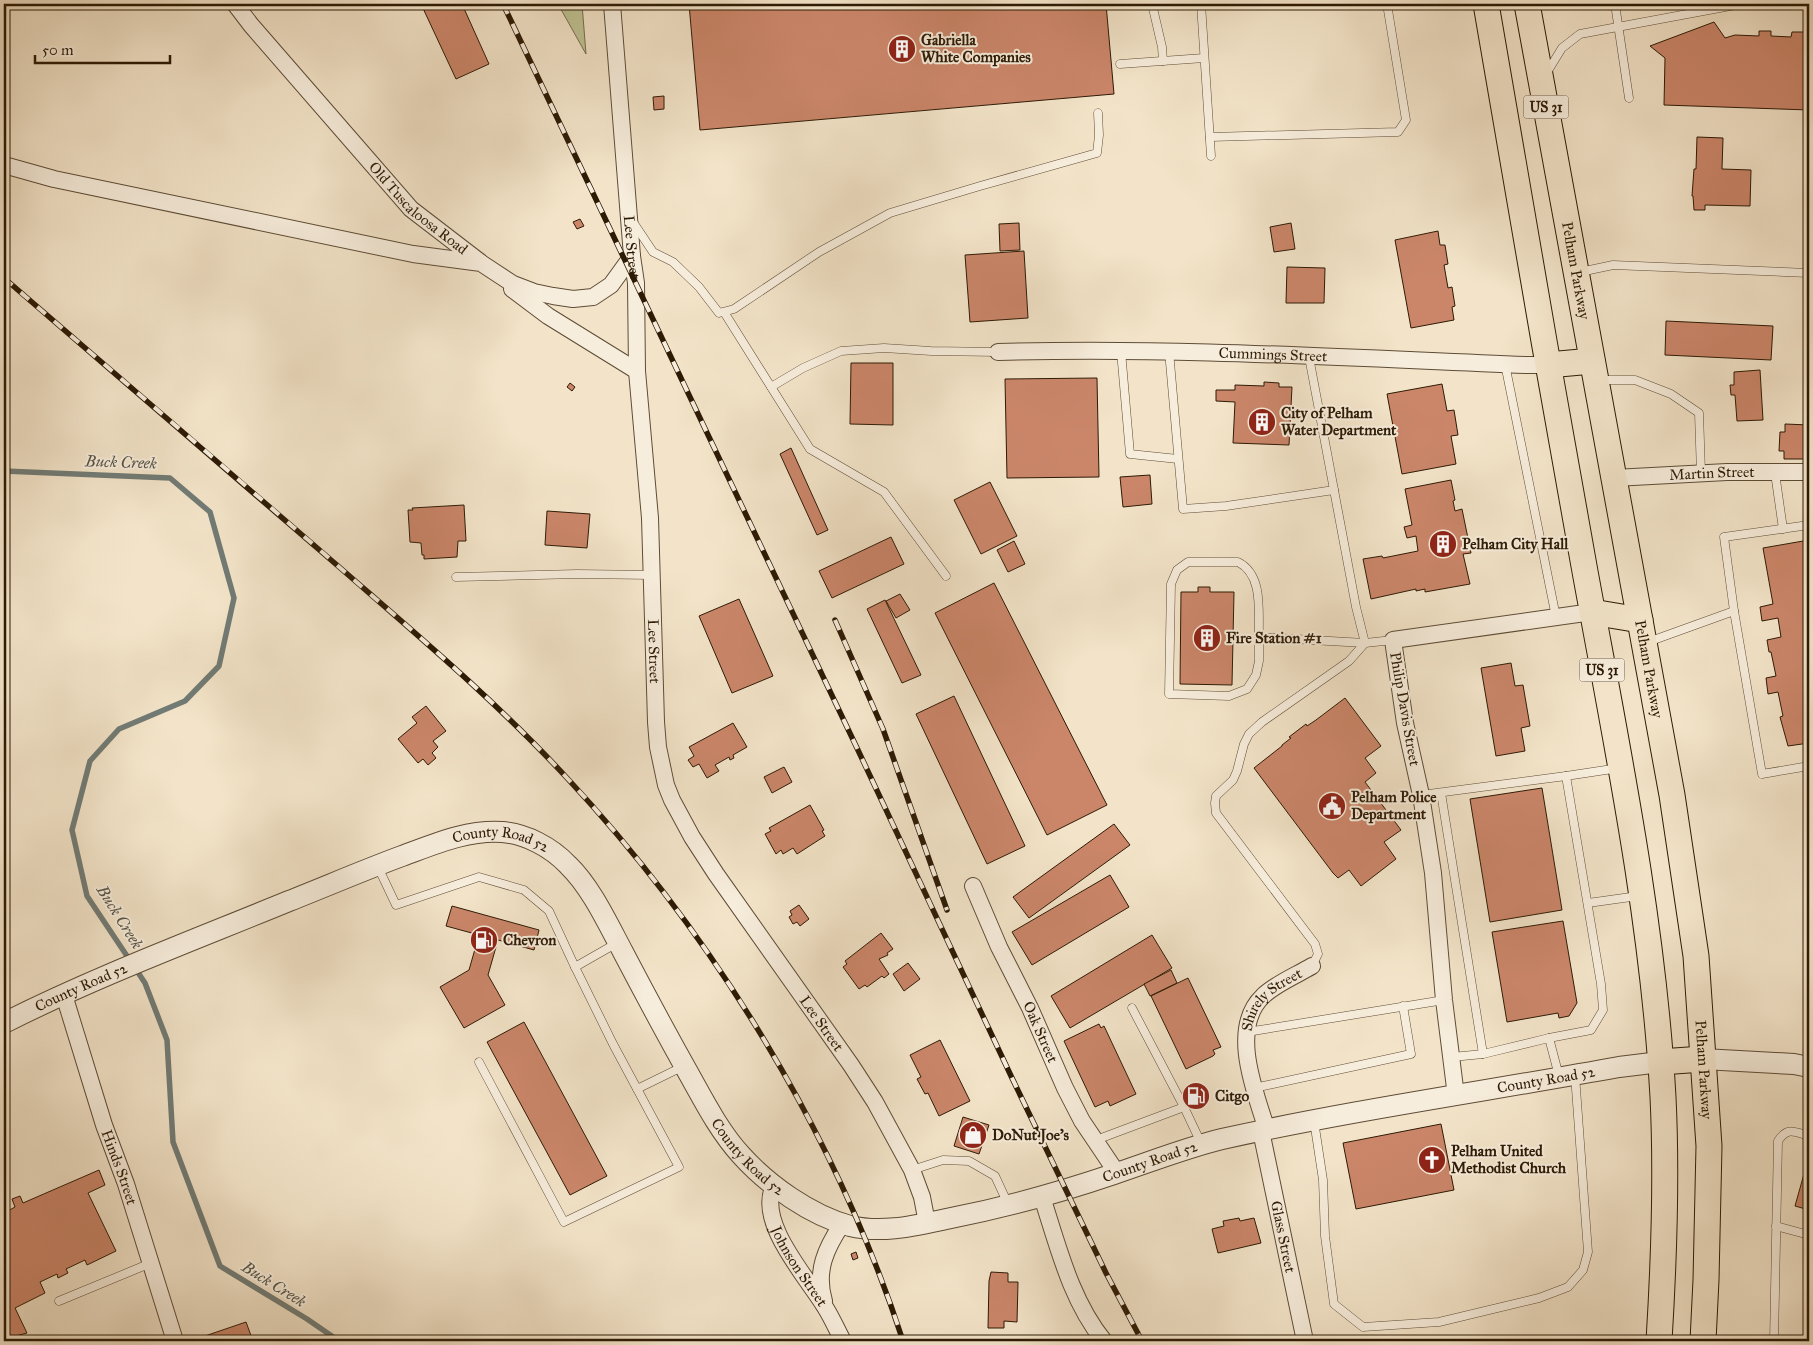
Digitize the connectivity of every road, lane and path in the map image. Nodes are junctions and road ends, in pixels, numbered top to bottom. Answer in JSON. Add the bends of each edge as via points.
{"nodes":[{"id":1,"x":235,"y":4,"type":"edge"},
{"id":2,"x":612,"y":4,"type":"edge"},
{"id":3,"x":1152,"y":4,"type":"edge"},
{"id":4,"x":1201,"y":4,"type":"edge"},
{"id":5,"x":1386,"y":4,"type":"edge"},
{"id":6,"x":1486,"y":4,"type":"edge"},
{"id":7,"x":1527,"y":4,"type":"edge"},
{"id":8,"x":1615,"y":4,"type":"edge"},
{"id":9,"x":1741,"y":4,"type":"edge"},
{"id":10,"x":1618,"y":26,"type":"junction"},
{"id":11,"x":1204,"y":58,"type":"junction"},
{"id":12,"x":1163,"y":61,"type":"junction"},
{"id":13,"x":1120,"y":64,"type":"dead end"},
{"id":14,"x":1541,"y":82,"type":"junction"},
{"id":15,"x":1629,"y":98,"type":"dead end"},
{"id":16,"x":1098,"y":113,"type":"dead end"},
{"id":17,"x":1210,"y":137,"type":"junction"},
{"id":18,"x":1211,"y":156,"type":"dead end"},
{"id":19,"x":4,"y":165,"type":"edge"},
{"id":20,"x":629,"y":216,"type":"junction"},
{"id":21,"x":632,"y":256,"type":"junction"},
{"id":22,"x":481,"y":263,"type":"junction"},
{"id":23,"x":1576,"y":272,"type":"junction"},
{"id":24,"x":1809,"y":272,"type":"edge"},
{"id":25,"x":724,"y":312,"type":"junction"},
{"id":26,"x":1121,"y":351,"type":"junction"},
{"id":27,"x":1169,"y":351,"type":"junction"},
{"id":28,"x":998,"y":352,"type":"joint"},
{"id":29,"x":1309,"y":357,"type":"junction"},
{"id":30,"x":1505,"y":364,"type":"junction"},
{"id":31,"x":1548,"y":365,"type":"junction"},
{"id":32,"x":637,"y":371,"type":"junction"},
{"id":33,"x":1594,"y":371,"type":"junction"},
{"id":34,"x":771,"y":387,"type":"junction"},
{"id":35,"x":1178,"y":459,"type":"junction"},
{"id":36,"x":1809,"y":472,"type":"edge"},
{"id":37,"x":1701,"y":473,"type":"junction"},
{"id":38,"x":1775,"y":473,"type":"junction"},
{"id":39,"x":1614,"y":478,"type":"junction"},
{"id":40,"x":1334,"y":490,"type":"junction"},
{"id":41,"x":1809,"y":525,"type":"edge"},
{"id":42,"x":1782,"y":529,"type":"junction"},
{"id":43,"x":652,"y":575,"type":"junction"},
{"id":44,"x":946,"y":576,"type":"dead end"},
{"id":45,"x":456,"y":578,"type":"dead end"},
{"id":46,"x":1734,"y":611,"type":"junction"},
{"id":47,"x":1592,"y":612,"type":"junction"},
{"id":48,"x":1556,"y":617,"type":"junction"},
{"id":49,"x":1642,"y":632,"type":"junction"},
{"id":50,"x":1259,"y":637,"type":"junction"},
{"id":51,"x":1393,"y":640,"type":"junction"},
{"id":52,"x":1365,"y":643,"type":"junction"},
{"id":53,"x":1809,"y":766,"type":"edge"},
{"id":54,"x":1621,"y":767,"type":"junction"},
{"id":55,"x":1566,"y":776,"type":"junction"},
{"id":56,"x":1441,"y":793,"type":"junction"},
{"id":57,"x":1420,"y":795,"type":"junction"},
{"id":58,"x":377,"y":865,"type":"junction"},
{"id":59,"x":973,"y":886,"type":"dead end"},
{"id":60,"x":1642,"y":896,"type":"junction"},
{"id":61,"x":1588,"y":903,"type":"junction"},
{"id":62,"x":617,"y":942,"type":"junction"},
{"id":63,"x":1312,"y":966,"type":"joint"},
{"id":64,"x":575,"y":967,"type":"junction"},
{"id":65,"x":64,"y":995,"type":"junction"},
{"id":66,"x":1444,"y":1000,"type":"junction"},
{"id":67,"x":1403,"y":1006,"type":"junction"},
{"id":68,"x":1132,"y":1008,"type":"dead end"},
{"id":69,"x":4,"y":1023,"type":"edge"},
{"id":70,"x":1247,"y":1032,"type":"junction"},
{"id":71,"x":1549,"y":1038,"type":"junction"},
{"id":72,"x":1483,"y":1054,"type":"junction"},
{"id":73,"x":1452,"y":1057,"type":"junction"},
{"id":74,"x":1703,"y":1058,"type":"junction"},
{"id":75,"x":479,"y":1062,"type":"dead end"},
{"id":76,"x":1660,"y":1062,"type":"junction"},
{"id":77,"x":684,"y":1066,"type":"junction"},
{"id":78,"x":1809,"y":1067,"type":"edge"},
{"id":79,"x":1567,"y":1076,"type":"junction"},
{"id":80,"x":1254,"y":1088,"type":"junction"},
{"id":81,"x":637,"y":1089,"type":"junction"},
{"id":82,"x":1456,"y":1096,"type":"junction"},
{"id":83,"x":1184,"y":1106,"type":"junction"},
{"id":84,"x":1314,"y":1121,"type":"junction"},
{"id":85,"x":1264,"y":1131,"type":"junction"},
{"id":86,"x":1809,"y":1136,"type":"edge"},
{"id":87,"x":1096,"y":1140,"type":"junction"},
{"id":88,"x":1202,"y":1145,"type":"junction"},
{"id":89,"x":912,"y":1170,"type":"junction"},
{"id":90,"x":1117,"y":1173,"type":"junction"},
{"id":91,"x":774,"y":1186,"type":"junction"},
{"id":92,"x":1042,"y":1197,"type":"junction"},
{"id":93,"x":1009,"y":1206,"type":"junction"},
{"id":94,"x":927,"y":1223,"type":"junction"},
{"id":95,"x":842,"y":1224,"type":"junction"},
{"id":96,"x":1776,"y":1226,"type":"junction"},
{"id":97,"x":1809,"y":1235,"type":"edge"},
{"id":98,"x":151,"y":1263,"type":"junction"},
{"id":99,"x":59,"y":1301,"type":"dead end"},
{"id":100,"x":826,"y":1307,"type":"junction"},
{"id":101,"x":1706,"y":1334,"type":"edge"},
{"id":102,"x":175,"y":1341,"type":"edge"},
{"id":103,"x":843,"y":1341,"type":"edge"},
{"id":104,"x":1104,"y":1341,"type":"edge"},
{"id":105,"x":1305,"y":1341,"type":"edge"},
{"id":106,"x":1659,"y":1341,"type":"edge"},
{"id":107,"x":1774,"y":1341,"type":"edge"}],
"edges":[{"from":1,"to":22,"type":"street","name":"Old Tuscaloosa Road","via":[[411,209]]},
{"from":2,"to":20,"type":"street","name":"Lee Street"},
{"from":3,"to":12,"type":"lane"},
{"from":4,"to":11,"type":"lane"},
{"from":5,"to":17,"type":"lane","via":[[1406,120],[1398,132]]},
{"from":6,"to":31,"type":"main road","number":"US 31"},
{"from":7,"to":14,"type":"main road","name":"Pelham Parkway","number":"US 31"},
{"from":8,"to":10,"type":"lane"},
{"from":9,"to":10,"type":"lane"},
{"from":10,"to":14,"type":"lane","via":[[1580,34],[1562,48]]},
{"from":10,"to":15,"type":"lane"},
{"from":11,"to":12,"type":"lane"},
{"from":11,"to":17,"type":"lane"},
{"from":12,"to":13,"type":"lane"},
{"from":14,"to":23,"type":"main road","name":"Pelham Parkway","number":"US 31"},
{"from":16,"to":25,"type":"lane","via":[[1097,153],[890,213],[819,252]]},
{"from":17,"to":18,"type":"lane"},
{"from":19,"to":22,"type":"street","via":[[64,181],[413,254]]},
{"from":20,"to":21,"type":"street","name":"Lee Street"},
{"from":20,"to":25,"type":"lane","via":[[652,252],[674,262],[719,313]]},
{"from":21,"to":22,"type":"street","via":[[612,286],[593,297],[573,299],[534,292],[513,284]]},
{"from":21,"to":32,"type":"street","name":"Lee Street","via":[[636,283]]},
{"from":22,"to":32,"type":"street","name":"Old Tuscaloosa Road","via":[[548,316]]},
{"from":23,"to":24,"type":"lane","via":[[1613,265]]},
{"from":23,"to":33,"type":"main road","name":"Pelham Parkway","number":"US 31"},
{"from":25,"to":34,"type":"lane"},
{"from":26,"to":27,"type":"street","name":"Cummings Street"},
{"from":26,"to":28,"type":"street","name":"Cummings Street"},
{"from":26,"to":35,"type":"lane","via":[[1130,454]]},
{"from":27,"to":29,"type":"street","name":"Cummings Street"},
{"from":27,"to":35,"type":"lane"},
{"from":28,"to":34,"type":"lane","via":[[884,348],[841,351]]},
{"from":29,"to":30,"type":"street","name":"Cummings Street"},
{"from":29,"to":40,"type":"lane"},
{"from":30,"to":31,"type":"street","name":"Cummings Street"},
{"from":30,"to":48,"type":"lane"},
{"from":31,"to":33,"type":"main road"},
{"from":31,"to":47,"type":"main road","number":"US 31"},
{"from":32,"to":43,"type":"street","name":"Lee Street"},
{"from":33,"to":37,"type":"lane","via":[[1635,380],[1671,394],[1699,413]]},
{"from":33,"to":39,"type":"main road","name":"Pelham Parkway","number":"US 31"},
{"from":34,"to":44,"type":"lane","via":[[810,449],[884,492]]},
{"from":35,"to":40,"type":"lane","via":[[1183,509]]},
{"from":36,"to":38,"type":"street","name":"Martin Street"},
{"from":37,"to":38,"type":"street","name":"Martin Street"},
{"from":37,"to":39,"type":"street","name":"Martin Street"},
{"from":38,"to":42,"type":"lane"},
{"from":39,"to":49,"type":"main road","name":"Pelham Parkway","number":"US 31"},
{"from":40,"to":52,"type":"lane"},
{"from":41,"to":42,"type":"lane"},
{"from":42,"to":46,"type":"lane","via":[[1724,537]]},
{"from":43,"to":45,"type":"lane"},
{"from":43,"to":89,"type":"street","name":"Lee Street","via":[[658,747],[672,800],[716,874],[865,1087]]},
{"from":46,"to":49,"type":"lane"},
{"from":46,"to":53,"type":"lane","via":[[1762,774]]},
{"from":47,"to":48,"type":"street","name":"Philip Davis Street"},
{"from":47,"to":49,"type":"main road"},
{"from":47,"to":54,"type":"main road","number":"US 31"},
{"from":48,"to":51,"type":"street","name":"Philip Davis Street"},
{"from":49,"to":74,"type":"main road","name":"Pelham Parkway","number":"US 31","via":[[1672,795],[1696,956]]},
{"from":50,"to":50,"type":"lane","via":[[1256,675],[1247,689],[1229,696],[1169,694],[1171,584],[1177,570],[1188,562],[1238,562],[1245,566],[1253,576],[1257,590]]},
{"from":50,"to":52,"type":"lane"},
{"from":51,"to":52,"type":"lane"},
{"from":51,"to":57,"type":"street","name":"Philip Davis Street"},
{"from":52,"to":63,"type":"lane","via":[[1349,661],[1249,734],[1233,780],[1216,796],[1216,813],[1315,944],[1318,954]]},
{"from":54,"to":55,"type":"lane"},
{"from":54,"to":60,"type":"main road","number":"US 31"},
{"from":55,"to":56,"type":"lane"},
{"from":55,"to":61,"type":"lane"},
{"from":56,"to":57,"type":"lane"},
{"from":56,"to":72,"type":"lane"},
{"from":57,"to":66,"type":"street","name":"Philip Davis Street","via":[[1433,873]]},
{"from":58,"to":62,"type":"street","name":"County Road 52","via":[[473,833],[507,832],[528,838],[568,864],[588,890]]},
{"from":58,"to":64,"type":"lane","via":[[396,905],[479,877],[524,890],[549,911]]},
{"from":58,"to":65,"type":"street","name":"County Road 52"},
{"from":59,"to":87,"type":"street","name":"Oak Street","via":[[1065,1088]]},
{"from":60,"to":61,"type":"lane"},
{"from":60,"to":76,"type":"main road","number":"US 31"},
{"from":61,"to":71,"type":"lane","via":[[1602,1010],[1592,1030]]},
{"from":62,"to":64,"type":"lane"},
{"from":62,"to":77,"type":"street","name":"County Road 52"},
{"from":63,"to":70,"type":"street","name":"Shirely Street","via":[[1264,994],[1251,1011]]},
{"from":64,"to":81,"type":"lane"},
{"from":65,"to":69,"type":"street","name":"County Road 52"},
{"from":65,"to":98,"type":"street","name":"Hinds Street"},
{"from":66,"to":67,"type":"lane"},
{"from":66,"to":73,"type":"street","name":"Philip Davis Street"},
{"from":67,"to":70,"type":"lane"},
{"from":67,"to":80,"type":"lane","via":[[1412,1054]]},
{"from":68,"to":83,"type":"lane"},
{"from":70,"to":80,"type":"street","name":"Shirely Street","via":[[1248,1061]]},
{"from":71,"to":72,"type":"lane"},
{"from":71,"to":79,"type":"lane"},
{"from":72,"to":73,"type":"lane"},
{"from":73,"to":82,"type":"street","name":"Philip Davis Street"},
{"from":74,"to":76,"type":"main road"},
{"from":74,"to":78,"type":"street"},
{"from":74,"to":101,"type":"main road","name":"Pelham Parkway","number":"US 31","via":[[1709,1146]]},
{"from":75,"to":81,"type":"lane","via":[[564,1222],[678,1168]]},
{"from":76,"to":79,"type":"street","name":"County Road 52"},
{"from":76,"to":106,"type":"main road","number":"US 31","via":[[1665,1179]]},
{"from":77,"to":81,"type":"lane"},
{"from":77,"to":91,"type":"street","name":"County Road 52","via":[[732,1144]]},
{"from":79,"to":82,"type":"street","name":"County Road 52"},
{"from":79,"to":84,"type":"lane","via":[[1588,1244],[1583,1270],[1568,1287],[1538,1298],[1439,1322],[1363,1326],[1334,1304],[1325,1236],[1323,1180]]},
{"from":80,"to":85,"type":"street","name":"Shirely Street"},
{"from":82,"to":84,"type":"street","name":"County Road 52"},
{"from":83,"to":87,"type":"lane"},
{"from":83,"to":88,"type":"lane"},
{"from":84,"to":85,"type":"street","name":"County Road 52"},
{"from":85,"to":88,"type":"street","name":"County Road 52"},
{"from":85,"to":105,"type":"street","name":"Glass Street"},
{"from":86,"to":96,"type":"lane","via":[[1790,1131],[1783,1133],[1778,1141]]},
{"from":87,"to":90,"type":"street","name":"Oak Street"},
{"from":88,"to":90,"type":"street","name":"County Road 52"},
{"from":89,"to":93,"type":"lane","via":[[943,1160],[969,1160],[995,1176]]},
{"from":89,"to":94,"type":"street","name":"Lee Street"},
{"from":90,"to":92,"type":"street","name":"County Road 52"},
{"from":91,"to":95,"type":"street","name":"County Road 52"},
{"from":91,"to":100,"type":"street","name":"Johnson Street","via":[[770,1202],[774,1223],[785,1246]]},
{"from":92,"to":93,"type":"street","name":"County Road 52"},
{"from":92,"to":104,"type":"street","via":[[1083,1311]]},
{"from":93,"to":94,"type":"street","name":"County Road 52"},
{"from":94,"to":95,"type":"street","name":"County Road 52","via":[[882,1230]]},
{"from":95,"to":100,"type":"street","via":[[822,1262],[820,1280]]},
{"from":96,"to":97,"type":"lane"},
{"from":96,"to":107,"type":"lane"},
{"from":98,"to":99,"type":"lane"},
{"from":98,"to":102,"type":"street","name":"Hinds Street"},
{"from":100,"to":103,"type":"street","name":"Johnson Street"}]}
